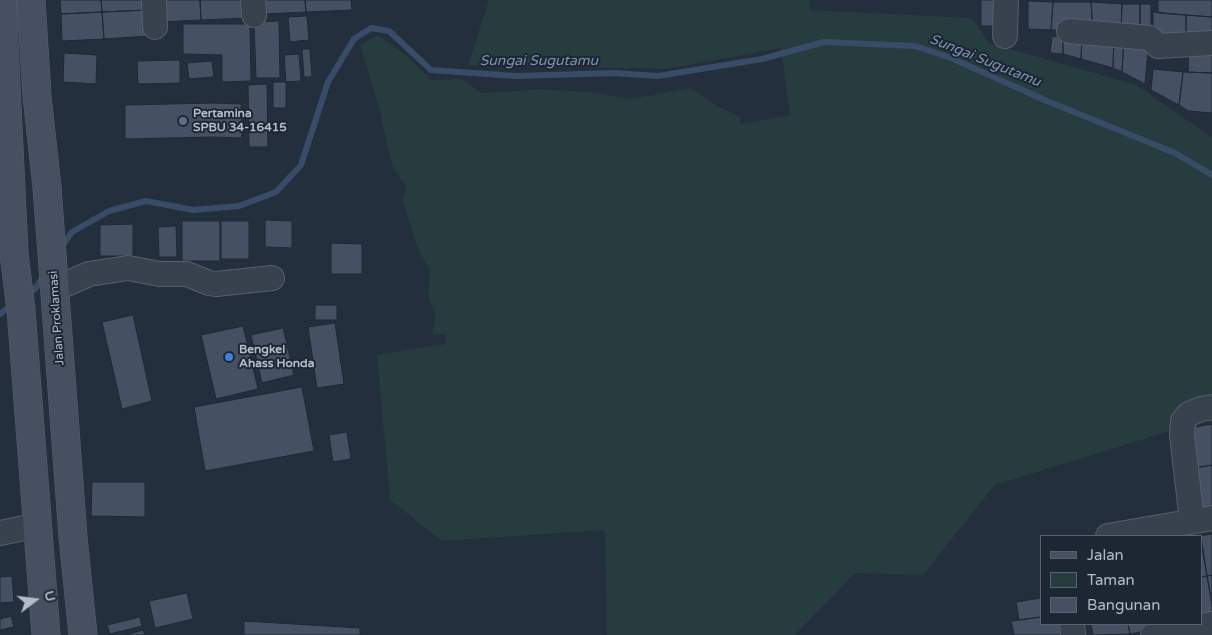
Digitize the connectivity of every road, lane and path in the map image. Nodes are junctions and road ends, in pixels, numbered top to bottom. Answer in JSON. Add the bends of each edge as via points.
{"nodes":[{"id":1,"x":2,"y":0,"type":"edge"},
{"id":2,"x":31,"y":0,"type":"edge"},
{"id":3,"x":154,"y":0,"type":"edge"},
{"id":4,"x":1006,"y":0,"type":"edge"},
{"id":5,"x":155,"y":27,"type":"dead end"},
{"id":6,"x":1069,"y":31,"type":"dead end"},
{"id":7,"x":1006,"y":36,"type":"dead end"},
{"id":8,"x":1212,"y":43,"type":"edge"},
{"id":9,"x":10,"y":260,"type":"edge"},
{"id":10,"x":272,"y":278,"type":"dead end"},
{"id":11,"x":54,"y":285,"type":"junction"},
{"id":12,"x":1212,"y":407,"type":"edge"},
{"id":13,"x":1202,"y":520,"type":"edge"},
{"id":14,"x":38,"y":525,"type":"junction"},
{"id":15,"x":0,"y":533,"type":"edge"},
{"id":16,"x":1114,"y":535,"type":"edge"},
{"id":17,"x":1212,"y":624,"type":"edge"},
{"id":18,"x":46,"y":635,"type":"edge"},
{"id":19,"x":83,"y":635,"type":"edge"},
{"id":20,"x":1153,"y":635,"type":"edge"}],
"edges":[{"from":1,"to":9,"type":"street"},
{"from":2,"to":11,"type":"street","name":"Jalan Proklamasi"},
{"from":3,"to":5,"type":"street"},
{"from":4,"to":7,"type":"street"},
{"from":6,"to":8,"type":"street","via":[[1150,38],[1158,46]]},
{"from":9,"to":14,"type":"street","via":[[21,310]]},
{"from":10,"to":11,"type":"street","via":[[216,284],[187,274],[160,274],[128,268],[89,274]]},
{"from":11,"to":19,"type":"street","name":"Jalan Proklamasi","via":[[72,537]]},
{"from":12,"to":13,"type":"street","via":[[1189,414],[1183,421],[1182,435]]},
{"from":13,"to":16,"type":"street"},
{"from":14,"to":15,"type":"street"},
{"from":14,"to":18,"type":"street"},
{"from":17,"to":20,"type":"street"}]}
